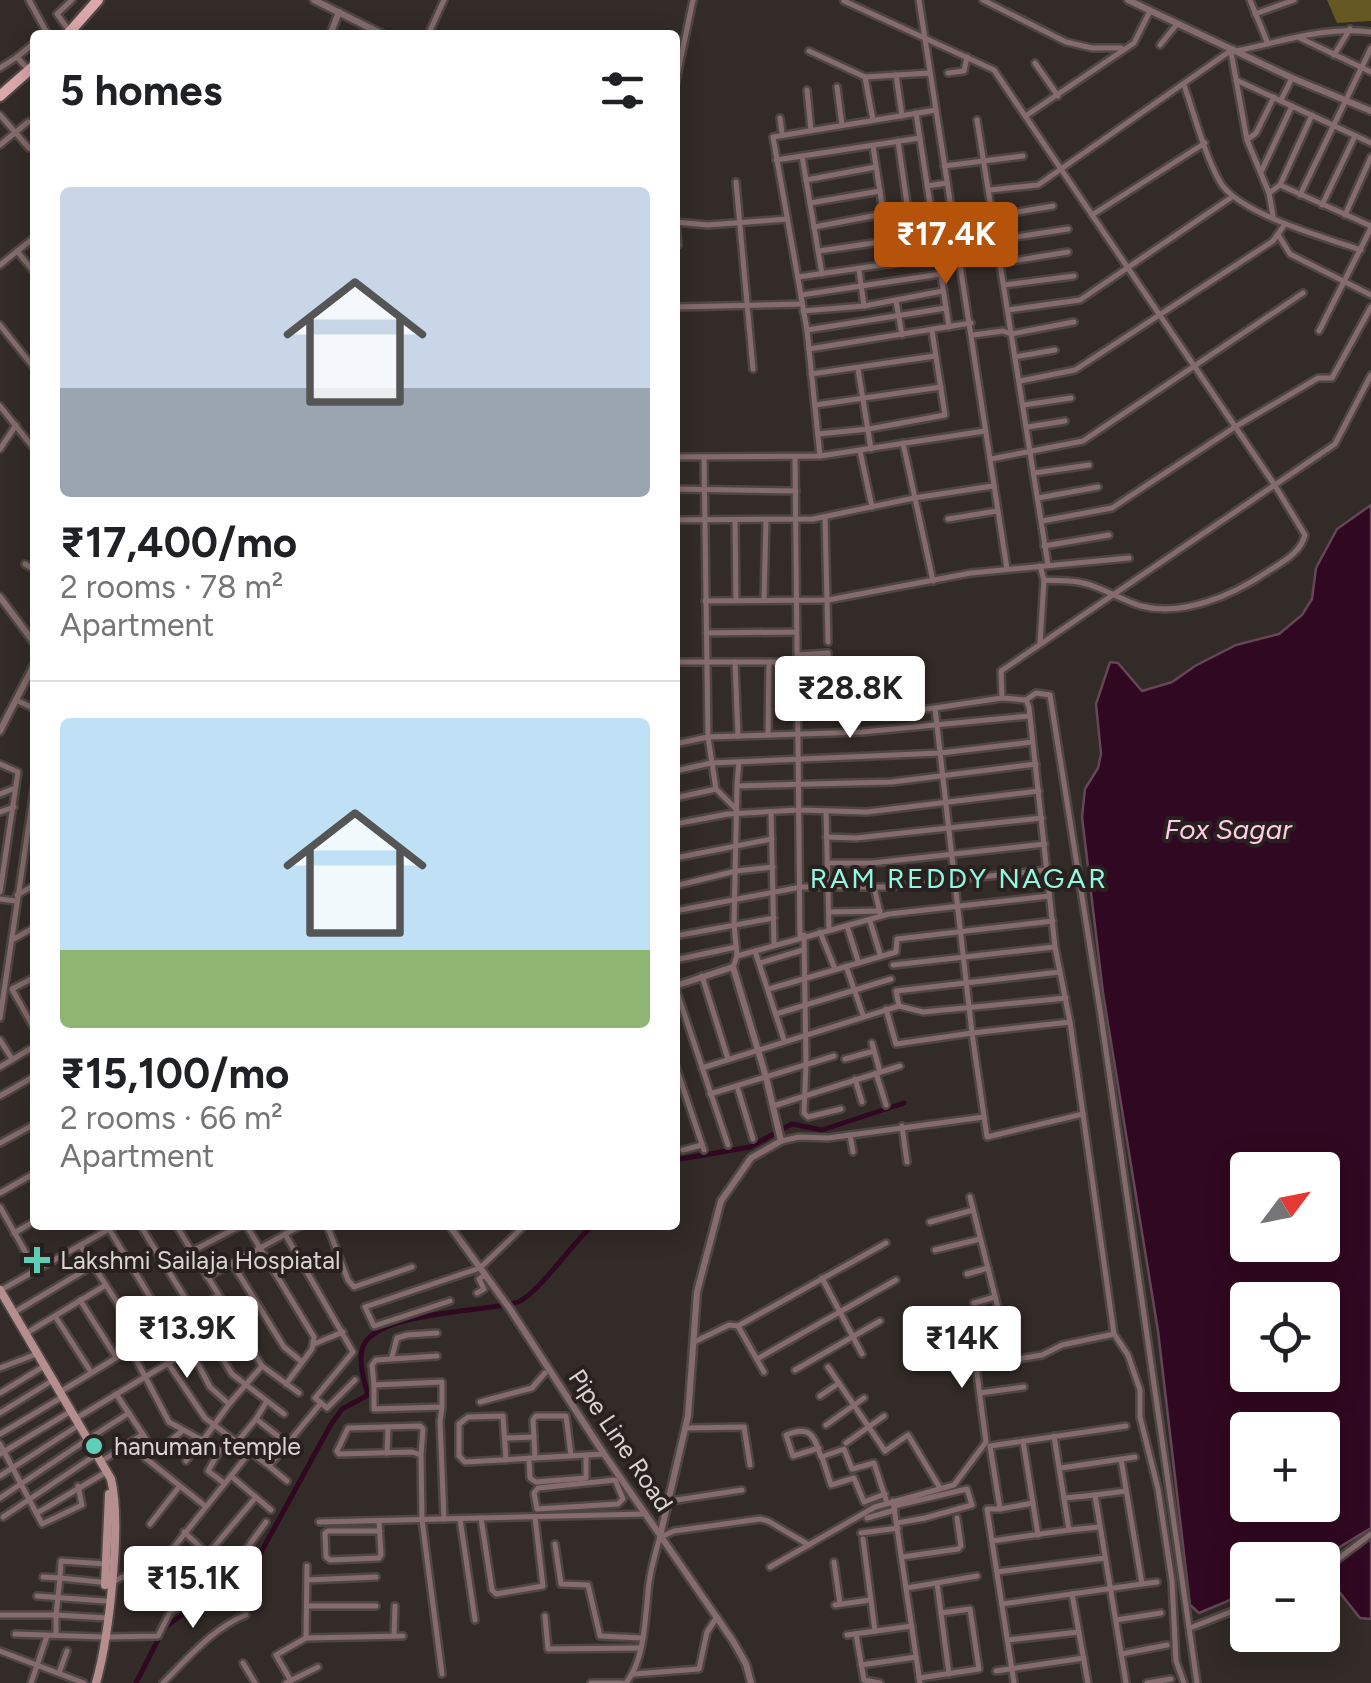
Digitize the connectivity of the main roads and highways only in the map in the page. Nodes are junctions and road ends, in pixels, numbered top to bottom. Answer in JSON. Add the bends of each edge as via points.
{"nodes":[{"id":1,"x":95,"y":0,"type":"edge"},
{"id":2,"x":68,"y":30,"type":"edge"},
{"id":3,"x":28,"y":62,"type":"edge"},
{"id":4,"x":0,"y":88,"type":"edge"},
{"id":5,"x":0,"y":96,"type":"edge"},
{"id":6,"x":0,"y":1294,"type":"edge"},
{"id":7,"x":58,"y":1393,"type":"junction"},
{"id":8,"x":98,"y":1459,"type":"junction"},
{"id":9,"x":108,"y":1583,"type":"junction"},
{"id":10,"x":106,"y":1618,"type":"junction"},
{"id":11,"x":91,"y":1683,"type":"edge"}],
"edges":[{"from":1,"to":2,"type":"main road"},
{"from":3,"to":4,"type":"main road"},
{"from":3,"to":5,"type":"main road"},
{"from":6,"to":7,"type":"main road"},
{"from":6,"to":7,"type":"main road"},
{"from":7,"to":8,"type":"main road"},
{"from":8,"to":9,"type":"main road","via":[[109,1486]]},
{"from":8,"to":9,"type":"main road","via":[[114,1492]]},
{"from":9,"to":10,"type":"main road"},
{"from":9,"to":10,"type":"main road"},
{"from":10,"to":11,"type":"main road"}]}
